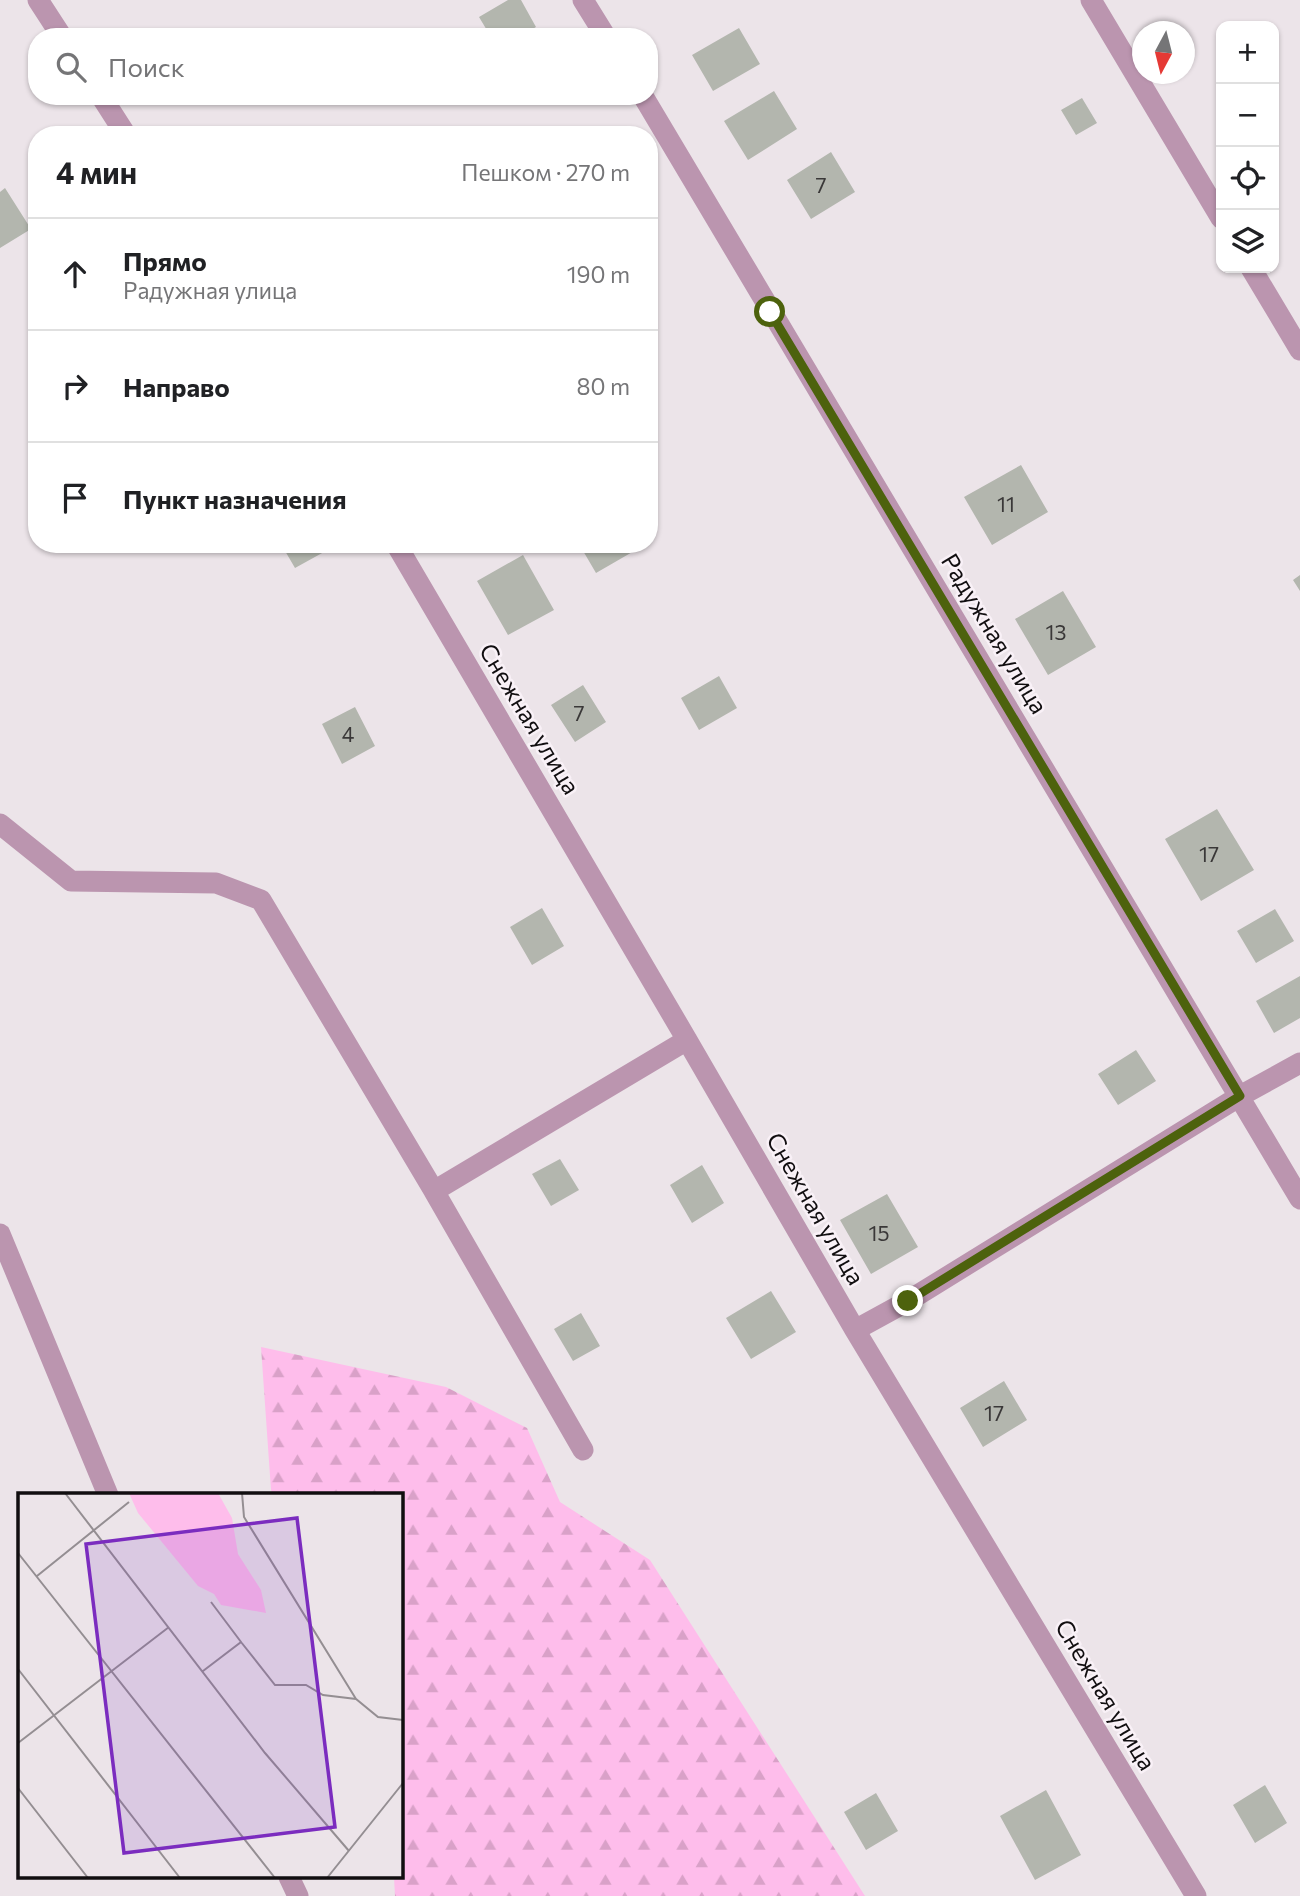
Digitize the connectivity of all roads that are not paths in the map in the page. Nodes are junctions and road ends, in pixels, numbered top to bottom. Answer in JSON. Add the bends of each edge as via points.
{"nodes":[{"id":1,"x":38,"y":0,"type":"edge"},
{"id":2,"x":583,"y":0,"type":"edge"},
{"id":3,"x":1091,"y":0,"type":"edge"},
{"id":4,"x":56,"y":28,"type":"edge"},
{"id":5,"x":600,"y":28,"type":"edge"},
{"id":6,"x":107,"y":105,"type":"edge"},
{"id":7,"x":648,"y":105,"type":"edge"},
{"id":8,"x":120,"y":126,"type":"edge"},
{"id":9,"x":1216,"y":210,"type":"edge"},
{"id":10,"x":1254,"y":273,"type":"edge"},
{"id":11,"x":1300,"y":350,"type":"edge"},
{"id":12,"x":401,"y":553,"type":"edge"},
{"id":13,"x":0,"y":824,"type":"edge"},
{"id":14,"x":687,"y":1040,"type":"junction"},
{"id":15,"x":1300,"y":1063,"type":"edge"},
{"id":16,"x":1240,"y":1096,"type":"junction"},
{"id":17,"x":434,"y":1191,"type":"junction"},
{"id":18,"x":1300,"y":1199,"type":"edge"},
{"id":19,"x":0,"y":1234,"type":"edge"},
{"id":20,"x":855,"y":1331,"type":"junction"},
{"id":21,"x":583,"y":1450,"type":"dead end"},
{"id":22,"x":107,"y":1493,"type":"edge"},
{"id":23,"x":289,"y":1878,"type":"edge"},
{"id":24,"x":298,"y":1896,"type":"edge"},
{"id":25,"x":1196,"y":1896,"type":"edge"}],
"edges":[{"from":1,"to":4,"type":"street"},
{"from":2,"to":5,"type":"street"},
{"from":3,"to":9,"type":"street"},
{"from":6,"to":8,"type":"street"},
{"from":7,"to":16,"type":"street","name":"Радужная улица"},
{"from":10,"to":11,"type":"street"},
{"from":12,"to":14,"type":"street","name":"Снежная улица"},
{"from":13,"to":17,"type":"street","via":[[71,881],[216,883],[261,900]]},
{"from":14,"to":17,"type":"street"},
{"from":14,"to":20,"type":"street","name":"Снежная улица"},
{"from":15,"to":16,"type":"street"},
{"from":16,"to":18,"type":"street","name":"Радужная улица"},
{"from":16,"to":20,"type":"street"},
{"from":17,"to":21,"type":"street"},
{"from":19,"to":22,"type":"street"},
{"from":20,"to":25,"type":"street","name":"Снежная улица"},
{"from":23,"to":24,"type":"street"}]}
